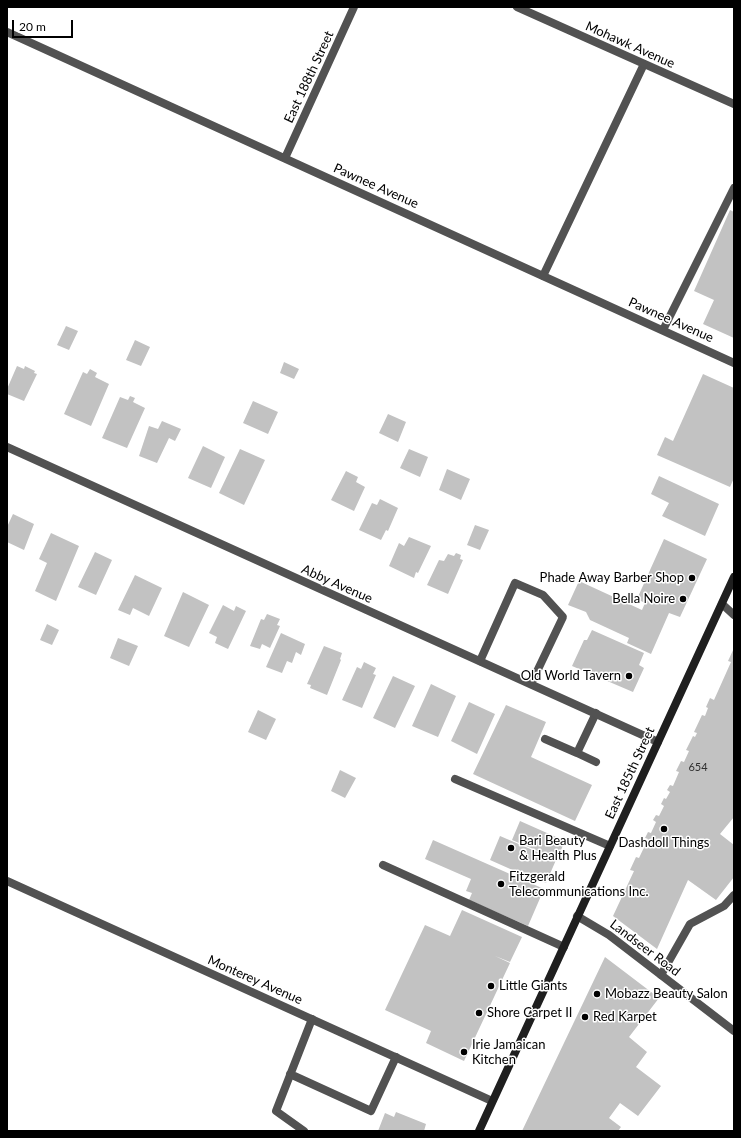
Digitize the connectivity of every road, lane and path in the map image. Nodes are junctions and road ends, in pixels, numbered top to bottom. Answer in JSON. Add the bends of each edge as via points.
{"nodes":[{"id":1,"x":354,"y":7,"type":"edge"},
{"id":2,"x":517,"y":7,"type":"edge"},
{"id":3,"x":7,"y":32,"type":"edge"},
{"id":4,"x":644,"y":64,"type":"junction"},
{"id":5,"x":734,"y":104,"type":"edge"},
{"id":6,"x":285,"y":158,"type":"junction"},
{"id":7,"x":734,"y":188,"type":"edge"},
{"id":8,"x":543,"y":276,"type":"junction"},
{"id":9,"x":663,"y":330,"type":"junction"},
{"id":10,"x":734,"y":362,"type":"edge"},
{"id":11,"x":7,"y":447,"type":"edge"},
{"id":12,"x":734,"y":577,"type":"edge"},
{"id":13,"x":722,"y":604,"type":"junction"},
{"id":14,"x":734,"y":615,"type":"edge"},
{"id":15,"x":480,"y":661,"type":"junction"},
{"id":16,"x":531,"y":684,"type":"junction"},
{"id":17,"x":596,"y":713,"type":"junction"},
{"id":18,"x":545,"y":739,"type":"dead end"},
{"id":19,"x":658,"y":742,"type":"junction"},
{"id":20,"x":577,"y":753,"type":"junction"},
{"id":21,"x":596,"y":762,"type":"dead end"},
{"id":22,"x":455,"y":779,"type":"dead end"},
{"id":23,"x":610,"y":846,"type":"junction"},
{"id":24,"x":383,"y":865,"type":"dead end"},
{"id":25,"x":7,"y":881,"type":"edge"},
{"id":26,"x":734,"y":895,"type":"edge"},
{"id":27,"x":577,"y":916,"type":"junction"},
{"id":28,"x":564,"y":947,"type":"junction"},
{"id":29,"x":661,"y":975,"type":"junction"},
{"id":30,"x":312,"y":1019,"type":"junction"},
{"id":31,"x":734,"y":1031,"type":"edge"},
{"id":32,"x":396,"y":1058,"type":"junction"},
{"id":33,"x":290,"y":1074,"type":"junction"},
{"id":34,"x":492,"y":1101,"type":"junction"},
{"id":35,"x":304,"y":1131,"type":"edge"},
{"id":36,"x":478,"y":1131,"type":"edge"}],
"edges":[{"from":1,"to":6,"type":"street","name":"East 188th Street"},
{"from":2,"to":4,"type":"street","name":"Mohawk Avenue"},
{"from":3,"to":6,"type":"street","name":"Pawnee Avenue"},
{"from":4,"to":5,"type":"street","name":"Mohawk Avenue"},
{"from":4,"to":8,"type":"street"},
{"from":6,"to":8,"type":"street","name":"Pawnee Avenue"},
{"from":7,"to":9,"type":"street"},
{"from":8,"to":9,"type":"street","name":"Pawnee Avenue"},
{"from":9,"to":10,"type":"street","name":"Pawnee Avenue"},
{"from":11,"to":15,"type":"street","name":"Abby Avenue"},
{"from":12,"to":13,"type":"street","name":"East 185th Street"},
{"from":13,"to":14,"type":"street"},
{"from":13,"to":19,"type":"street","name":"East 185th Street"},
{"from":15,"to":16,"type":"street","name":"Abby Avenue"},
{"from":15,"to":16,"type":"street","via":[[516,583],[543,595],[563,618]]},
{"from":16,"to":17,"type":"street","name":"Abby Avenue"},
{"from":17,"to":19,"type":"street","name":"Abby Avenue"},
{"from":17,"to":20,"type":"street"},
{"from":18,"to":20,"type":"street"},
{"from":19,"to":23,"type":"street","name":"East 185th Street"},
{"from":20,"to":21,"type":"street"},
{"from":22,"to":23,"type":"street"},
{"from":23,"to":27,"type":"street","name":"East 185th Street"},
{"from":24,"to":28,"type":"street"},
{"from":25,"to":30,"type":"street","name":"Monterey Avenue"},
{"from":26,"to":29,"type":"street","via":[[724,906],[690,924]]},
{"from":27,"to":28,"type":"street","name":"East 185th Street"},
{"from":27,"to":29,"type":"street","name":"Landseer Road","via":[[609,935]]},
{"from":28,"to":34,"type":"street","name":"East 185th Street"},
{"from":29,"to":31,"type":"street","name":"Landseer Road"},
{"from":30,"to":32,"type":"street","name":"Monterey Avenue"},
{"from":30,"to":33,"type":"street"},
{"from":32,"to":33,"type":"street","via":[[371,1111]]},
{"from":32,"to":34,"type":"street","name":"Monterey Avenue"},
{"from":33,"to":35,"type":"street","via":[[276,1111]]},
{"from":34,"to":36,"type":"street","name":"East 185th Street"}]}
